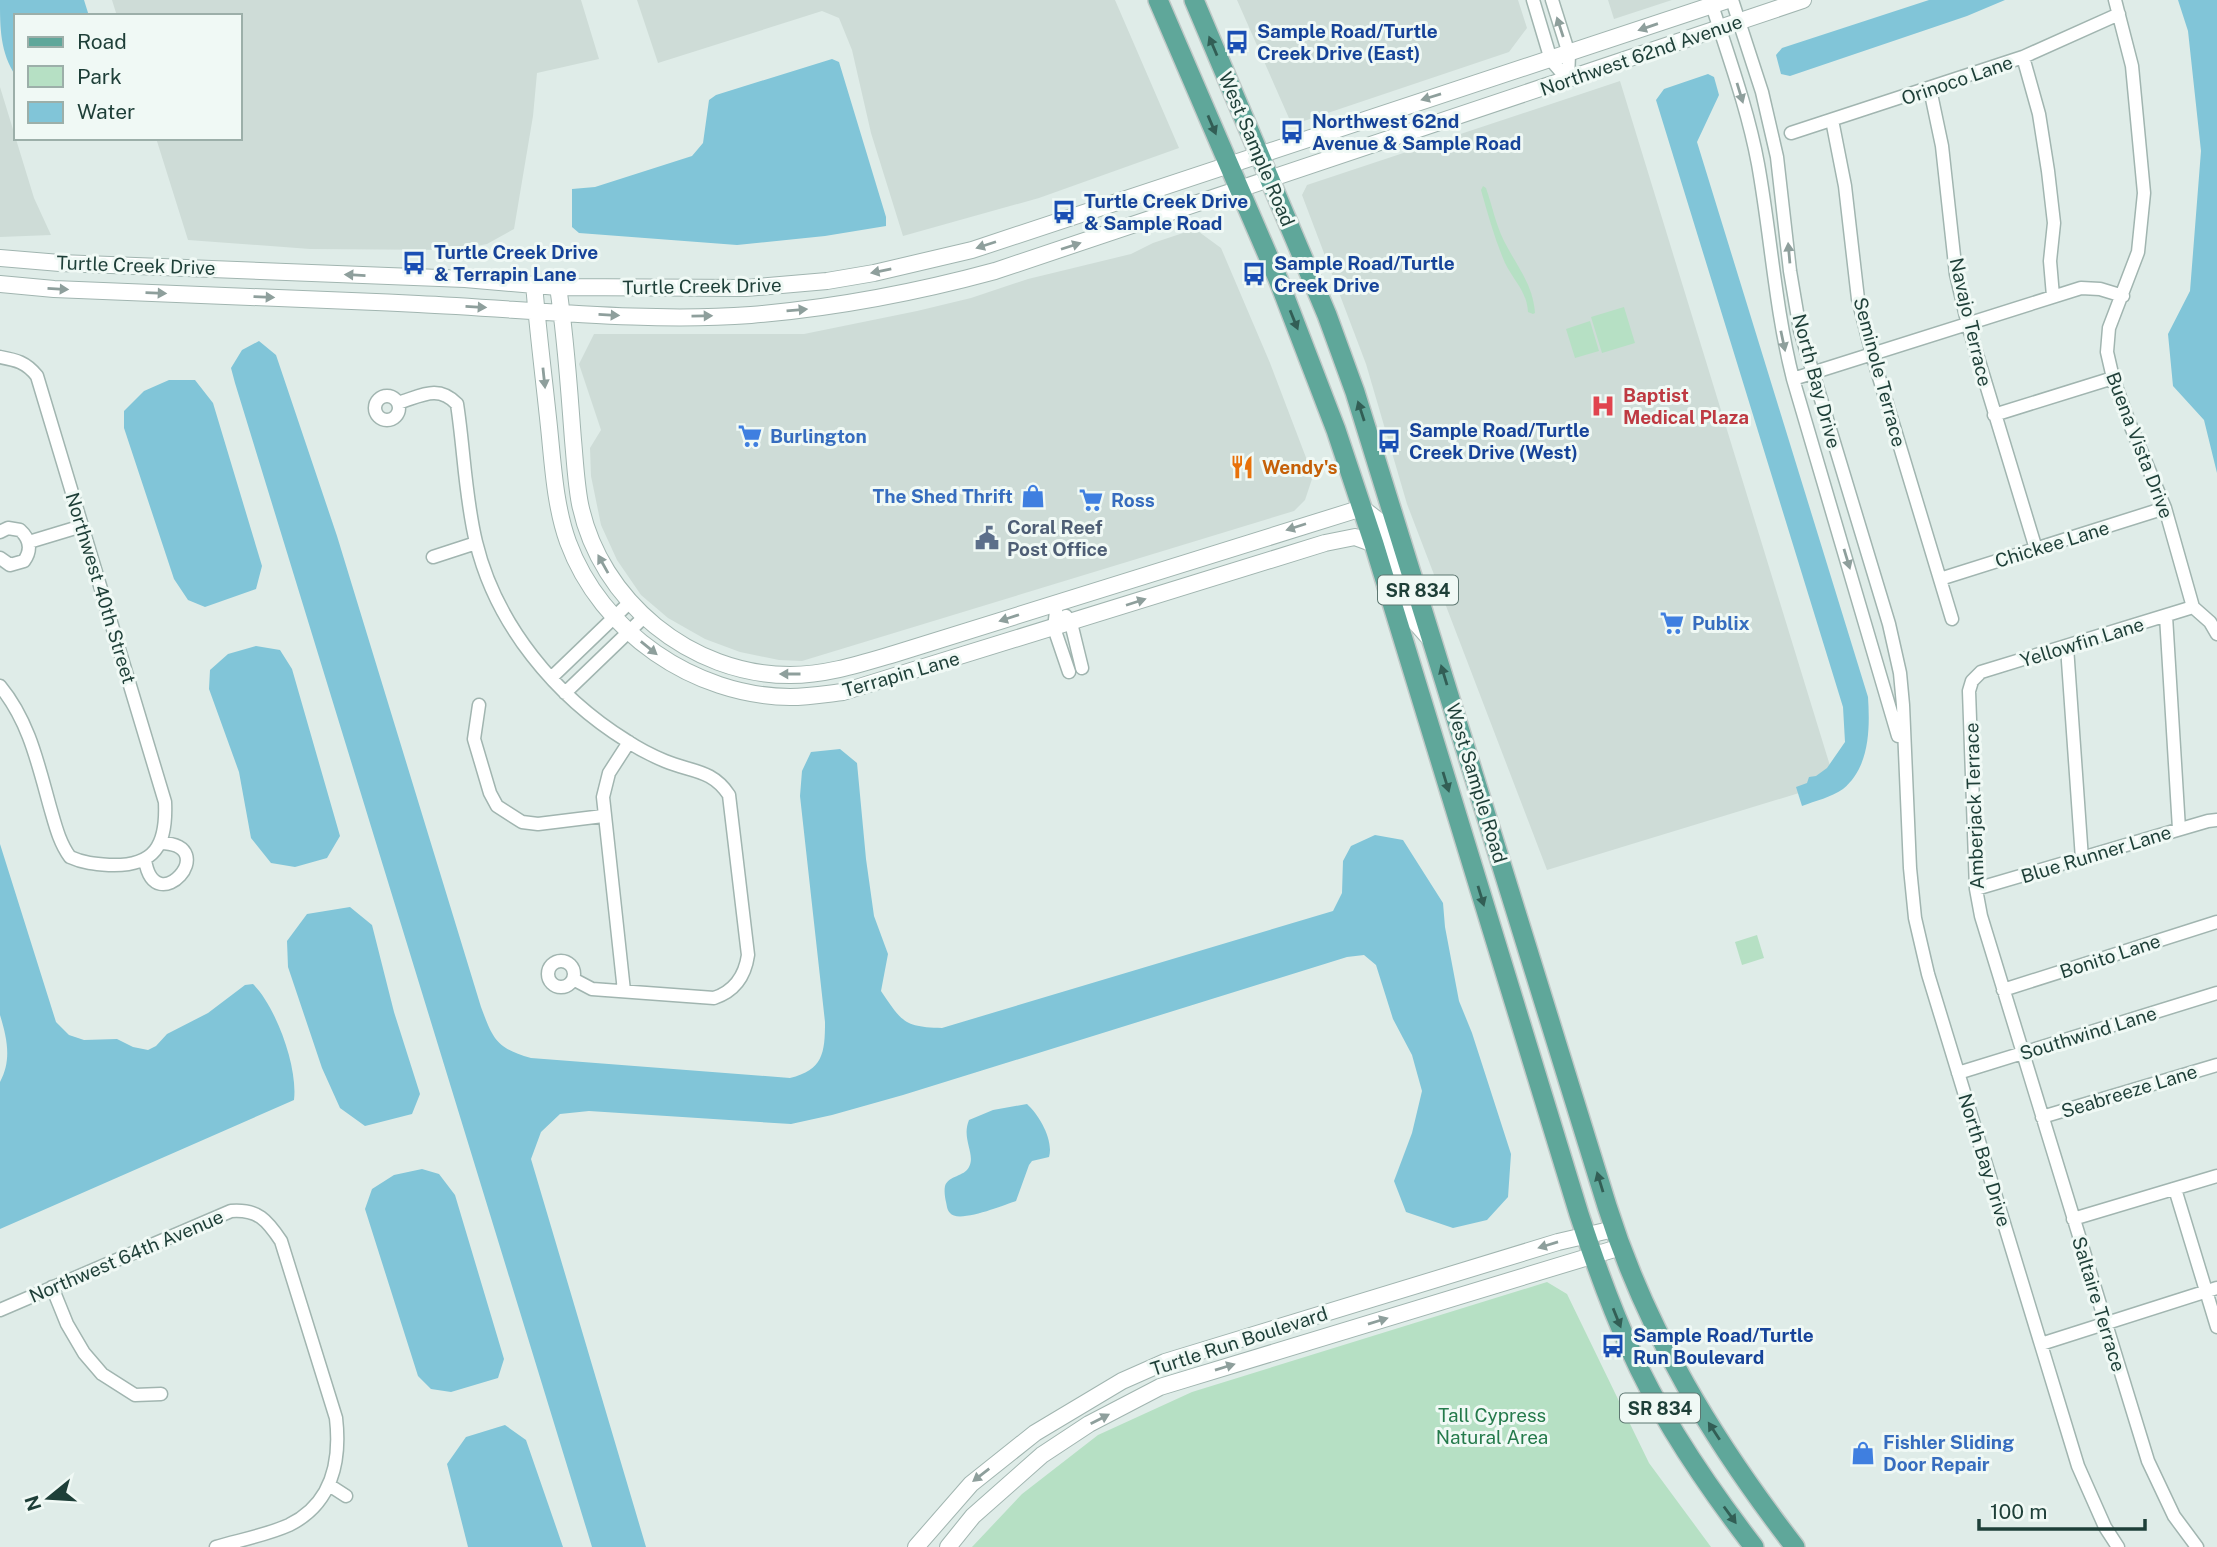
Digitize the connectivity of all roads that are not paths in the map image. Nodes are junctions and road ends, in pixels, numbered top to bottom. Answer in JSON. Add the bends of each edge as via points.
{"nodes":[{"id":1,"x":1158,"y":0,"type":"edge"},
{"id":2,"x":1194,"y":0,"type":"edge"},
{"id":3,"x":1533,"y":0,"type":"edge"},
{"id":4,"x":1552,"y":0,"type":"edge"},
{"id":5,"x":1730,"y":0,"type":"edge"},
{"id":6,"x":1803,"y":0,"type":"edge"},
{"id":7,"x":2115,"y":0,"type":"edge"},
{"id":8,"x":1712,"y":5,"type":"junction"},
{"id":9,"x":2119,"y":14,"type":"junction"},
{"id":10,"x":1739,"y":22,"type":"junction"},
{"id":11,"x":1719,"y":28,"type":"junction"},
{"id":12,"x":1569,"y":54,"type":"junction"},
{"id":13,"x":2023,"y":57,"type":"junction"},
{"id":14,"x":1551,"y":60,"type":"junction"},
{"id":15,"x":1568,"y":80,"type":"junction"},
{"id":16,"x":1930,"y":89,"type":"junction"},
{"id":17,"x":1832,"y":120,"type":"junction"},
{"id":18,"x":1791,"y":133,"type":"dead end"},
{"id":19,"x":1259,"y":153,"type":"junction"},
{"id":20,"x":1229,"y":164,"type":"junction"},
{"id":21,"x":1270,"y":178,"type":"junction"},
{"id":22,"x":1780,"y":178,"type":"junction"},
{"id":23,"x":1761,"y":182,"type":"junction"},
{"id":24,"x":1240,"y":189,"type":"junction"},
{"id":25,"x":0,"y":258,"type":"edge"},
{"id":26,"x":934,"y":260,"type":"junction"},
{"id":27,"x":204,"y":268,"type":"junction"},
{"id":28,"x":0,"y":284,"type":"edge"},
{"id":29,"x":534,"y":284,"type":"junction"},
{"id":30,"x":943,"y":285,"type":"junction"},
{"id":31,"x":558,"y":287,"type":"junction"},
{"id":32,"x":766,"y":287,"type":"junction"},
{"id":33,"x":196,"y":294,"type":"junction"},
{"id":34,"x":2053,"y":296,"type":"junction"},
{"id":35,"x":2123,"y":296,"type":"junction"},
{"id":36,"x":536,"y":310,"type":"junction"},
{"id":37,"x":562,"y":312,"type":"junction"},
{"id":38,"x":749,"y":315,"type":"junction"},
{"id":39,"x":1968,"y":324,"type":"junction"},
{"id":40,"x":1872,"y":354,"type":"junction"},
{"id":41,"x":0,"y":358,"type":"edge"},
{"id":42,"x":1812,"y":372,"type":"junction"},
{"id":43,"x":1793,"y":379,"type":"junction"},
{"id":44,"x":2113,"y":379,"type":"junction"},
{"id":45,"x":398,"y":403,"type":"dead end"},
{"id":46,"x":1994,"y":415,"type":"junction"},
{"id":47,"x":551,"y":442,"type":"junction"},
{"id":48,"x":580,"y":503,"type":"junction"},
{"id":49,"x":1362,"y":508,"type":"junction"},
{"id":50,"x":2165,"y":508,"type":"junction"},
{"id":51,"x":82,"y":526,"type":"junction"},
{"id":52,"x":0,"y":533,"type":"edge"},
{"id":53,"x":29,"y":542,"type":"junction"},
{"id":54,"x":476,"y":543,"type":"junction"},
{"id":55,"x":1374,"y":544,"type":"junction"},
{"id":56,"x":2036,"y":549,"type":"junction"},
{"id":57,"x":433,"y":557,"type":"dead end"},
{"id":58,"x":0,"y":558,"type":"edge"},
{"id":59,"x":1940,"y":579,"type":"junction"},
{"id":60,"x":629,"y":603,"type":"junction"},
{"id":61,"x":1057,"y":603,"type":"junction"},
{"id":62,"x":2193,"y":607,"type":"junction"},
{"id":63,"x":2166,"y":616,"type":"junction"},
{"id":64,"x":614,"y":618,"type":"junction"},
{"id":65,"x":643,"y":618,"type":"junction"},
{"id":66,"x":1952,"y":619,"type":"dead end"},
{"id":67,"x":1071,"y":623,"type":"junction"},
{"id":68,"x":1054,"y":628,"type":"junction"},
{"id":69,"x":628,"y":632,"type":"junction"},
{"id":70,"x":2217,"y":634,"type":"edge"},
{"id":71,"x":1434,"y":643,"type":"junction"},
{"id":72,"x":2067,"y":647,"type":"junction"},
{"id":73,"x":551,"y":678,"type":"junction"},
{"id":74,"x":1972,"y":681,"type":"joint"},
{"id":75,"x":0,"y":686,"type":"edge"},
{"id":76,"x":565,"y":693,"type":"junction"},
{"id":77,"x":480,"y":705,"type":"dead end"},
{"id":78,"x":629,"y":742,"type":"junction"},
{"id":79,"x":1905,"y":760,"type":"junction"},
{"id":80,"x":603,"y":816,"type":"junction"},
{"id":81,"x":2217,"y":820,"type":"edge"},
{"id":82,"x":2179,"y":829,"type":"junction"},
{"id":83,"x":1461,"y":830,"type":"junction"},
{"id":84,"x":161,"y":843,"type":"junction"},
{"id":85,"x":1500,"y":857,"type":"junction"},
{"id":86,"x":2082,"y":859,"type":"junction"},
{"id":87,"x":145,"y":860,"type":"junction"},
{"id":88,"x":1976,"y":889,"type":"junction"},
{"id":89,"x":2217,"y":922,"type":"edge"},
{"id":90,"x":573,"y":979,"type":"dead end"},
{"id":91,"x":2003,"y":990,"type":"junction"},
{"id":92,"x":624,"y":991,"type":"junction"},
{"id":93,"x":2217,"y":993,"type":"edge"},
{"id":94,"x":2022,"y":1052,"type":"junction"},
{"id":95,"x":2217,"y":1065,"type":"edge"},
{"id":96,"x":1958,"y":1073,"type":"junction"},
{"id":97,"x":2042,"y":1117,"type":"junction"},
{"id":98,"x":2217,"y":1176,"type":"edge"},
{"id":99,"x":2175,"y":1189,"type":"junction"},
{"id":100,"x":2073,"y":1219,"type":"junction"},
{"id":101,"x":1618,"y":1238,"type":"junction"},
{"id":102,"x":1589,"y":1245,"type":"junction"},
{"id":103,"x":52,"y":1287,"type":"junction"},
{"id":104,"x":2212,"y":1290,"type":"edge"},
{"id":105,"x":0,"y":1310,"type":"edge"},
{"id":106,"x":2105,"y":1323,"type":"junction"},
{"id":107,"x":2217,"y":1327,"type":"edge"},
{"id":108,"x":2041,"y":1344,"type":"junction"},
{"id":109,"x":161,"y":1394,"type":"dead end"},
{"id":110,"x":329,"y":1485,"type":"junction"},
{"id":111,"x":346,"y":1496,"type":"dead end"},
{"id":112,"x":216,"y":1547,"type":"edge"},
{"id":113,"x":916,"y":1547,"type":"edge"},
{"id":114,"x":948,"y":1547,"type":"edge"},
{"id":115,"x":1754,"y":1547,"type":"edge"},
{"id":116,"x":1795,"y":1547,"type":"edge"},
{"id":117,"x":2118,"y":1547,"type":"edge"},
{"id":118,"x":2197,"y":1547,"type":"edge"}],
"edges":[{"from":1,"to":20,"type":"main road","name":"West Sample Road","number":"SR 834","one_way":true},
{"from":19,"to":2,"type":"main road","name":"West Sample Road","number":"SR 834","one_way":true},
{"from":3,"to":14,"type":"street"},
{"from":12,"to":4,"type":"street","one_way":true},
{"from":5,"to":8,"type":"street","name":"Northwest 62nd Avenue"},
{"from":5,"to":10,"type":"street","name":"North Bay Drive"},
{"from":6,"to":10,"type":"street","name":"Northwest 62nd Avenue"},
{"from":7,"to":9,"type":"street","name":"Buena Vista Drive"},
{"from":8,"to":11,"type":"street","name":"North Bay Drive"},
{"from":8,"to":12,"type":"street","name":"Northwest 62nd Avenue","one_way":true},
{"from":9,"to":13,"type":"street","name":"Orinoco Lane"},
{"from":9,"to":35,"type":"street","name":"Buena Vista Drive","via":[[2132,66],[2144,193],[2138,251]]},
{"from":10,"to":11,"type":"street","name":"Northwest 62nd Avenue"},
{"from":10,"to":22,"type":"street","name":"North Bay Drive","via":[[1762,92]]},
{"from":11,"to":15,"type":"street","name":"Northwest 62nd Avenue"},
{"from":11,"to":23,"type":"street","name":"North Bay Drive","one_way":true,"via":[[1743,100]]},
{"from":12,"to":14,"type":"street","name":"Northwest 62nd Avenue"},
{"from":12,"to":15,"type":"street"},
{"from":13,"to":16,"type":"street","name":"Orinoco Lane"},
{"from":13,"to":34,"type":"street","via":[[2048,171],[2054,223]]},
{"from":14,"to":15,"type":"street"},
{"from":14,"to":19,"type":"street","name":"Northwest 62nd Avenue","one_way":true},
{"from":15,"to":21,"type":"street","name":"Northwest 62nd Avenue"},
{"from":16,"to":17,"type":"street","name":"Orinoco Lane"},
{"from":16,"to":39,"type":"street","name":"Navajo Terrace","via":[[1942,146],[1956,274]]},
{"from":17,"to":18,"type":"street","name":"Orinoco Lane"},
{"from":17,"to":40,"type":"street","name":"Seminole Terrace","via":[[1858,299]]},
{"from":19,"to":20,"type":"street","name":"Turtle Creek Drive"},
{"from":19,"to":21,"type":"main road","name":"West Sample Road","number":"SR 834"},
{"from":20,"to":24,"type":"main road","name":"West Sample Road","number":"SR 834"},
{"from":20,"to":26,"type":"street","name":"Turtle Creek Drive","one_way":true},
{"from":21,"to":24,"type":"street","name":"Northwest 62nd Avenue"},
{"from":71,"to":21,"type":"main road","name":"West Sample Road","number":"SR 834","one_way":true,"via":[[1342,354]]},
{"from":22,"to":23,"type":"street"},
{"from":42,"to":22,"type":"street","name":"North Bay Drive","one_way":true,"via":[[1794,295]]},
{"from":23,"to":43,"type":"street","name":"North Bay Drive","one_way":true,"via":[[1782,338]]},
{"from":30,"to":24,"type":"street","name":"Turtle Creek Drive","one_way":true},
{"from":24,"to":49,"type":"main road","name":"West Sample Road","number":"SR 834","one_way":true,"via":[[1308,354]]},
{"from":25,"to":27,"type":"street","name":"Turtle Creek Drive"},
{"from":26,"to":30,"type":"street"},
{"from":26,"to":32,"type":"street","name":"Turtle Creek Drive","one_way":true,"via":[[827,281]]},
{"from":29,"to":27,"type":"street","name":"Turtle Creek Drive","one_way":true},
{"from":27,"to":33,"type":"street"},
{"from":28,"to":33,"type":"street","name":"Turtle Creek Drive","one_way":true},
{"from":29,"to":31,"type":"street","name":"Turtle Creek Drive"},
{"from":29,"to":36,"type":"street","name":"Terrapin Lane"},
{"from":38,"to":30,"type":"street","name":"Turtle Creek Drive","one_way":true,"via":[[845,305]]},
{"from":31,"to":32,"type":"street","name":"Turtle Creek Drive"},
{"from":31,"to":37,"type":"street","name":"Terrapin Lane"},
{"from":32,"to":38,"type":"street","via":[[751,301]]},
{"from":33,"to":36,"type":"street","name":"Turtle Creek Drive","one_way":true},
{"from":34,"to":35,"type":"street","via":[[2081,288]]},
{"from":34,"to":39,"type":"street"},
{"from":35,"to":44,"type":"street","name":"Buena Vista Drive","via":[[2109,328],[2107,352]]},
{"from":36,"to":37,"type":"street","name":"Turtle Creek Drive"},
{"from":36,"to":47,"type":"street","name":"Terrapin Lane","one_way":true},
{"from":37,"to":38,"type":"street","name":"Turtle Creek Drive","one_way":true},
{"from":37,"to":48,"type":"street","name":"Terrapin Lane"},
{"from":39,"to":40,"type":"street"},
{"from":39,"to":46,"type":"street","name":"Navajo Terrace"},
{"from":40,"to":42,"type":"street"},
{"from":40,"to":59,"type":"street","name":"Seminole Terrace"},
{"from":41,"to":51,"type":"street","name":"Northwest 40th Street","via":[[19,361],[37,376]]},
{"from":42,"to":43,"type":"street"},
{"from":42,"to":79,"type":"street","name":"North Bay Drive","via":[[1889,624],[1900,673]]},
{"from":43,"to":79,"type":"street","name":"North Bay Drive","one_way":true},
{"from":44,"to":46,"type":"street"},
{"from":44,"to":50,"type":"street","name":"Buena Vista Drive"},
{"from":45,"to":54,"type":"street","via":[[437,391],[457,404]]},
{"from":46,"to":56,"type":"street","name":"Navajo Terrace"},
{"from":47,"to":48,"type":"street","via":[[565,490]]},
{"from":47,"to":64,"type":"street","name":"Terrapin Lane","via":[[556,493],[568,542],[586,579]]},
{"from":60,"to":48,"type":"street","name":"Terrapin Lane","one_way":true,"via":[[593,545]]},
{"from":49,"to":55,"type":"main road","name":"West Sample Road","number":"SR 834"},
{"from":49,"to":61,"type":"street","name":"Terrapin Lane","one_way":true},
{"from":49,"to":71,"type":"street","via":[[1390,538],[1415,622]]},
{"from":50,"to":56,"type":"street","name":"Chickee Lane"},
{"from":50,"to":62,"type":"street","name":"Buena Vista Drive"},
{"from":51,"to":53,"type":"street"},
{"from":51,"to":84,"type":"street","name":"Northwest 40th Street","via":[[166,802]]},
{"from":52,"to":53,"type":"street","via":[[15,528]]},
{"from":53,"to":58,"type":"street","via":[[24,561],[10,565]]},
{"from":54,"to":57,"type":"street"},
{"from":54,"to":73,"type":"street","via":[[509,622]]},
{"from":67,"to":55,"type":"street","name":"Terrapin Lane","one_way":true,"via":[[1325,543],[1355,537]]},
{"from":55,"to":83,"type":"main road","name":"West Sample Road","number":"SR 834","one_way":true},
{"from":56,"to":59,"type":"street","name":"Chickee Lane"},
{"from":59,"to":66,"type":"street","name":"Seminole Terrace"},
{"from":60,"to":64,"type":"street"},
{"from":60,"to":65,"type":"street","name":"Terrapin Lane"},
{"from":61,"to":65,"type":"street","name":"Terrapin Lane","one_way":true,"via":[[838,670],[790,675],[710,660]]},
{"from":61,"to":67,"type":"street"},
{"from":61,"to":68,"type":"street"},
{"from":62,"to":63,"type":"street","name":"Yellowfin Lane"},
{"from":62,"to":70,"type":"street","name":"Buena Vista Drive"},
{"from":63,"to":72,"type":"street","name":"Yellowfin Lane"},
{"from":63,"to":82,"type":"street"},
{"from":64,"to":69,"type":"street","name":"Terrapin Lane"},
{"from":64,"to":73,"type":"street"},
{"from":65,"to":69,"type":"street"},
{"from":67,"to":68,"type":"street","name":"Terrapin Lane"},
{"from":67,"to":68,"type":"street","via":[[1075,670]]},
{"from":69,"to":68,"type":"street","name":"Terrapin Lane","one_way":true,"via":[[663,659],[700,678],[741,691],[790,697],[843,692]]},
{"from":69,"to":76,"type":"street"},
{"from":85,"to":71,"type":"main road","name":"West Sample Road","number":"SR 834","one_way":true},
{"from":72,"to":74,"type":"street","name":"Yellowfin Lane","via":[[1981,672]]},
{"from":72,"to":86,"type":"street"},
{"from":73,"to":76,"type":"street"},
{"from":74,"to":88,"type":"street","name":"Amberjack Terrace"},
{"from":75,"to":87,"type":"street","via":[[31,740],[60,841],[70,857],[95,864]]},
{"from":76,"to":78,"type":"street"},
{"from":77,"to":80,"type":"street","via":[[474,738],[497,806],[522,822],[538,824]]},
{"from":78,"to":80,"type":"street","via":[[609,773]]},
{"from":78,"to":92,"type":"street","via":[[666,762],[713,776],[729,795],[748,955],[746,968],[733,987],[715,998]]},
{"from":79,"to":96,"type":"street","name":"North Bay Drive","via":[[1916,918]]},
{"from":80,"to":92,"type":"street"},
{"from":81,"to":82,"type":"street","name":"Blue Runner Lane"},
{"from":82,"to":86,"type":"street","name":"Blue Runner Lane"},
{"from":83,"to":85,"type":"main road"},
{"from":83,"to":102,"type":"main road","name":"West Sample Road","number":"SR 834","one_way":true},
{"from":84,"to":87,"type":"street"},
{"from":84,"to":87,"type":"street","via":[[182,850],[186,861],[177,881],[155,881]]},
{"from":101,"to":85,"type":"main road","name":"West Sample Road","number":"SR 834","one_way":true},
{"from":86,"to":88,"type":"street","name":"Blue Runner Lane"},
{"from":88,"to":91,"type":"street","name":"Amberjack Terrace"},
{"from":89,"to":91,"type":"street","name":"Bonito Lane"},
{"from":90,"to":92,"type":"street","via":[[592,989]]},
{"from":91,"to":94,"type":"street","name":"Amberjack Terrace"},
{"from":93,"to":94,"type":"street","name":"Southwind Lane"},
{"from":94,"to":96,"type":"street","name":"Southwind Lane"},
{"from":94,"to":97,"type":"street","name":"Saltaire Terrace"},
{"from":95,"to":97,"type":"street","name":"Seabreeze Lane"},
{"from":96,"to":108,"type":"street","name":"North Bay Drive"},
{"from":97,"to":100,"type":"street","name":"Saltaire Terrace"},
{"from":98,"to":99,"type":"street"},
{"from":99,"to":100,"type":"street"},
{"from":99,"to":104,"type":"street"},
{"from":100,"to":106,"type":"street","name":"Saltaire Terrace"},
{"from":101,"to":102,"type":"street","name":"Turtle Run Boulevard"},
{"from":116,"to":101,"type":"main road","name":"West Sample Road","number":"SR 834","one_way":true,"via":[[1752,1491],[1692,1398],[1655,1330]]},
{"from":102,"to":113,"type":"street","name":"Turtle Run Boulevard","one_way":true,"via":[[1558,1242],[1135,1375],[1035,1433],[971,1484]]},
{"from":114,"to":102,"type":"street","name":"Turtle Run Boulevard","one_way":true,"via":[[973,1516],[1042,1455],[1160,1387]]},
{"from":102,"to":115,"type":"main road","name":"West Sample Road","number":"SR 834","one_way":true,"via":[[1630,1350],[1666,1418]]},
{"from":103,"to":105,"type":"street","name":"Northwest 64th Avenue"},
{"from":103,"to":109,"type":"street","via":[[67,1324],[103,1374],[135,1395]]},
{"from":103,"to":110,"type":"street","name":"Northwest 64th Avenue","via":[[231,1211],[254,1213],[270,1224],[281,1241],[336,1418],[337,1463]]},
{"from":104,"to":106,"type":"street"},
{"from":104,"to":107,"type":"street"},
{"from":106,"to":108,"type":"street"},
{"from":106,"to":118,"type":"street","name":"Saltaire Terrace","via":[[2148,1461],[2174,1516]]},
{"from":108,"to":117,"type":"street","name":"North Bay Drive","via":[[2078,1466]]},
{"from":110,"to":111,"type":"street"},
{"from":110,"to":112,"type":"street","via":[[315,1504],[289,1525]]}]}
